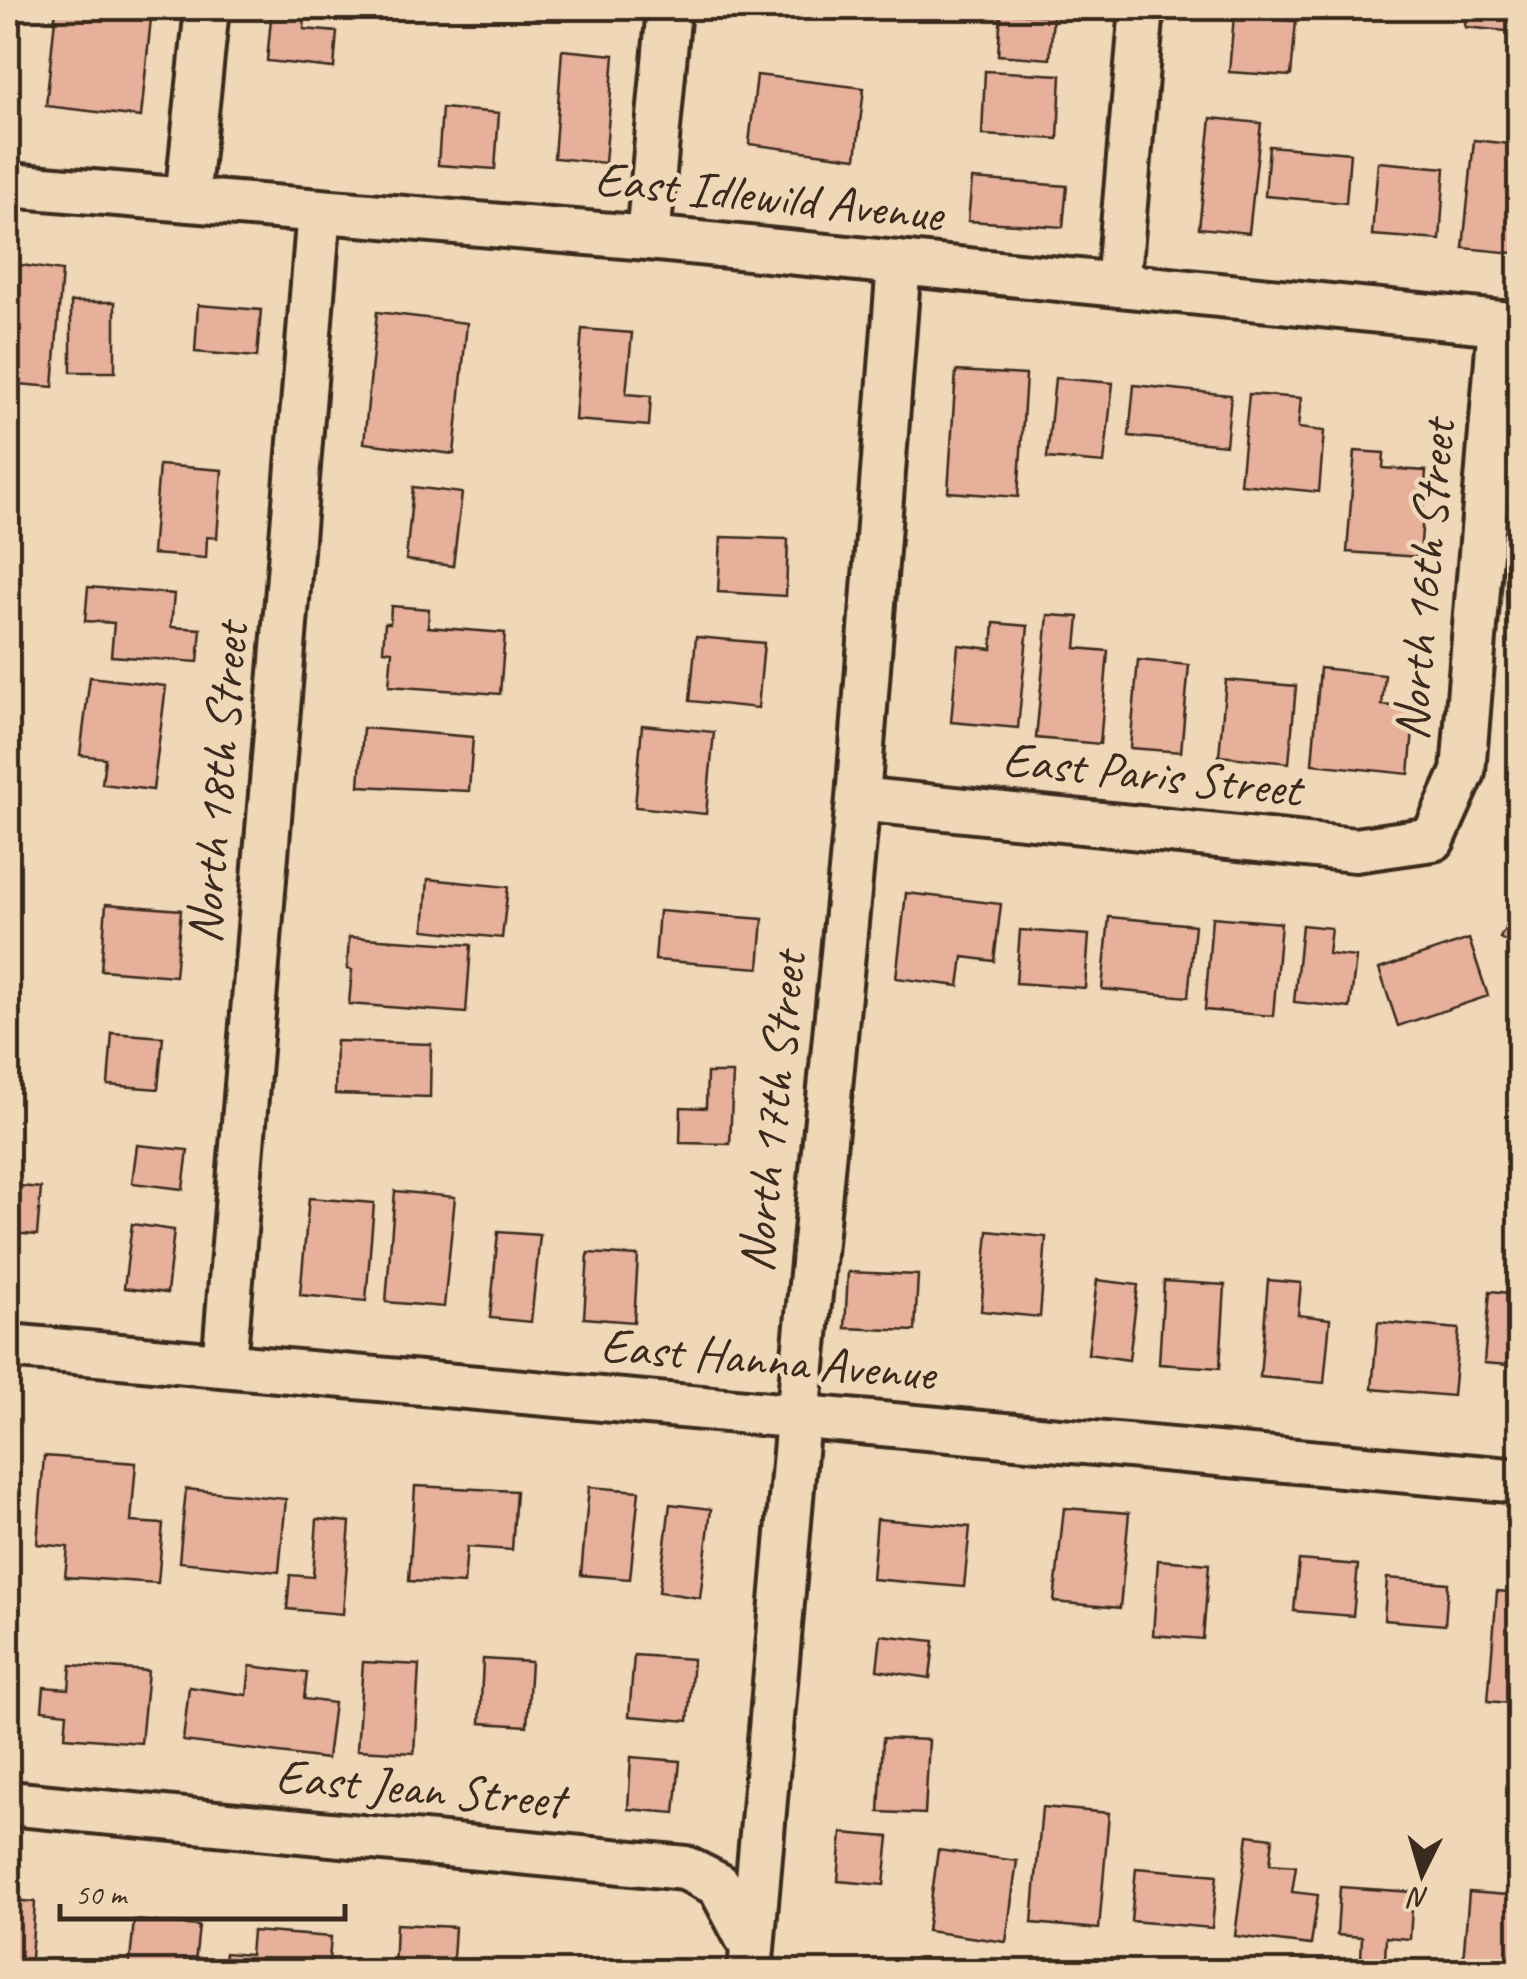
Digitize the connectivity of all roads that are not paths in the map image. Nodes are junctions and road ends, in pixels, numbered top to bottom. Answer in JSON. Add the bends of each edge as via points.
{"nodes":[{"id":1,"x":207,"y":8,"type":"edge"},
{"id":2,"x":669,"y":8,"type":"edge"},
{"id":3,"x":1142,"y":8,"type":"edge"},
{"id":4,"x":8,"y":185,"type":"edge"},
{"id":5,"x":188,"y":200,"type":"junction"},
{"id":6,"x":320,"y":210,"type":"junction"},
{"id":7,"x":648,"y":238,"type":"junction"},
{"id":8,"x":899,"y":263,"type":"junction"},
{"id":9,"x":1118,"y":285,"type":"junction"},
{"id":10,"x":1510,"y":324,"type":"edge"},
{"id":11,"x":858,"y":800,"type":"junction"},
{"id":12,"x":1434,"y":839,"type":"joint"},
{"id":13,"x":8,"y":1346,"type":"edge"},
{"id":14,"x":224,"y":1365,"type":"junction"},
{"id":15,"x":798,"y":1418,"type":"junction"},
{"id":16,"x":1520,"y":1480,"type":"edge"},
{"id":17,"x":8,"y":1803,"type":"edge"},
{"id":18,"x":757,"y":1963,"type":"edge"}],
"edges":[{"from":1,"to":5,"type":"street"},
{"from":2,"to":7,"type":"street"},
{"from":3,"to":9,"type":"street"},
{"from":4,"to":5,"type":"street","name":"East Idlewild Avenue"},
{"from":5,"to":6,"type":"street","name":"East Idlewild Avenue"},
{"from":6,"to":7,"type":"street","name":"East Idlewild Avenue"},
{"from":6,"to":14,"type":"street","name":"North 18th Street"},
{"from":7,"to":8,"type":"street","name":"East Idlewild Avenue"},
{"from":8,"to":9,"type":"street","name":"East Idlewild Avenue"},
{"from":8,"to":11,"type":"street","name":"North 17th Street"},
{"from":9,"to":10,"type":"street","name":"East Idlewild Avenue"},
{"from":10,"to":12,"type":"street","name":"North 16th Street","via":[[1463,772]]},
{"from":11,"to":12,"type":"street","name":"East Paris Street","via":[[1355,850]]},
{"from":11,"to":15,"type":"street","name":"North 17th Street"},
{"from":13,"to":14,"type":"street","name":"East Hanna Avenue"},
{"from":14,"to":15,"type":"street","name":"East Hanna Avenue"},
{"from":15,"to":16,"type":"street","name":"East Hanna Avenue"},
{"from":15,"to":18,"type":"street","name":"North 17th Street"},
{"from":17,"to":18,"type":"street","name":"East Jean Street","via":[[685,1868],[719,1885]]}]}
